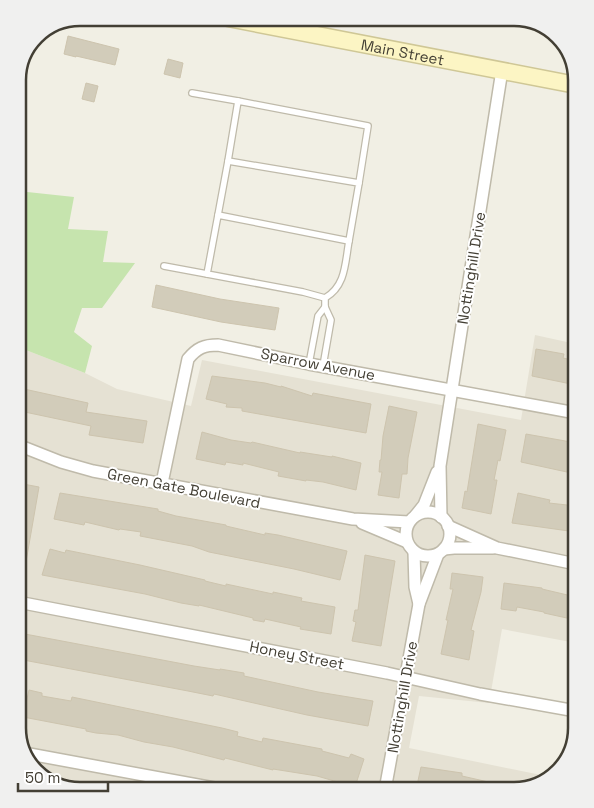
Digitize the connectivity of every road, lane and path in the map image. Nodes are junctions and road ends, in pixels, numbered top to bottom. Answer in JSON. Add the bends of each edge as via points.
{"nodes":[{"id":1,"x":270,"y":26,"type":"edge"},
{"id":2,"x":502,"y":70,"type":"junction"},
{"id":3,"x":568,"y":83,"type":"edge"},
{"id":4,"x":192,"y":93,"type":"dead end"},
{"id":5,"x":238,"y":101,"type":"junction"},
{"id":6,"x":228,"y":160,"type":"junction"},
{"id":7,"x":359,"y":183,"type":"junction"},
{"id":8,"x":218,"y":215,"type":"junction"},
{"id":9,"x":349,"y":241,"type":"junction"},
{"id":10,"x":164,"y":266,"type":"dead end"},
{"id":11,"x":207,"y":274,"type":"junction"},
{"id":12,"x":325,"y":298,"type":"junction"},
{"id":13,"x":325,"y":307,"type":"junction"},
{"id":14,"x":309,"y":364,"type":"junction"},
{"id":15,"x":323,"y":366,"type":"junction"},
{"id":16,"x":452,"y":389,"type":"junction"},
{"id":17,"x":568,"y":411,"type":"edge"},
{"id":18,"x":26,"y":448,"type":"edge"},
{"id":19,"x":440,"y":466,"type":"junction"},
{"id":20,"x":162,"y":483,"type":"junction"},
{"id":21,"x":353,"y":519,"type":"junction"},
{"id":22,"x":412,"y":519,"type":"junction"},
{"id":23,"x":444,"y":521,"type":"junction"},
{"id":24,"x":411,"y":547,"type":"junction"},
{"id":25,"x":497,"y":548,"type":"junction"},
{"id":26,"x":441,"y":551,"type":"junction"},
{"id":27,"x":568,"y":562,"type":"edge"},
{"id":28,"x":26,"y":604,"type":"edge"},
{"id":29,"x":418,"y":604,"type":"junction"},
{"id":30,"x":406,"y":676,"type":"junction"},
{"id":31,"x":568,"y":710,"type":"edge"},
{"id":32,"x":34,"y":755,"type":"edge"},
{"id":33,"x":182,"y":782,"type":"edge"},
{"id":34,"x":386,"y":782,"type":"edge"}],
"edges":[{"from":1,"to":2,"type":"main road","name":"Main Street"},
{"from":2,"to":3,"type":"main road","name":"Main Street"},
{"from":2,"to":16,"type":"street","name":"Nottinghill Drive"},
{"from":4,"to":5,"type":"lane"},
{"from":5,"to":6,"type":"lane"},
{"from":5,"to":7,"type":"lane","via":[[368,126]]},
{"from":6,"to":7,"type":"lane"},
{"from":6,"to":8,"type":"lane"},
{"from":7,"to":9,"type":"lane"},
{"from":8,"to":9,"type":"lane"},
{"from":8,"to":11,"type":"lane"},
{"from":9,"to":12,"type":"lane","via":[[342,280]]},
{"from":10,"to":11,"type":"lane"},
{"from":11,"to":12,"type":"lane"},
{"from":12,"to":13,"type":"lane"},
{"from":13,"to":14,"type":"lane","via":[[318,316]]},
{"from":13,"to":15,"type":"lane","via":[[331,320]]},
{"from":14,"to":15,"type":"street","name":"Sparrow Avenue"},
{"from":14,"to":20,"type":"street","name":"Sparrow Avenue","via":[[218,345],[205,345],[195,350],[188,359]]},
{"from":15,"to":16,"type":"street","name":"Sparrow Avenue"},
{"from":16,"to":17,"type":"street","name":"Sparrow Avenue"},
{"from":16,"to":19,"type":"street","name":"Nottinghill Drive"},
{"from":18,"to":20,"type":"street","name":"Green Gate Boulevard","via":[[61,462]]},
{"from":19,"to":22,"type":"street","name":"Nottinghill Drive","via":[[424,505]]},
{"from":19,"to":23,"type":"street","name":"Nottinghill Drive"},
{"from":20,"to":21,"type":"street","name":"Green Gate Boulevard"},
{"from":21,"to":22,"type":"street","name":"Green Gate Boulevard"},
{"from":21,"to":24,"type":"street","name":"Green Gate Boulevard"},
{"from":22,"to":23,"type":"street","via":[[428,512]]},
{"from":22,"to":24,"type":"street","via":[[406,532]]},
{"from":23,"to":25,"type":"street"},
{"from":23,"to":26,"type":"street","via":[[449,538]]},
{"from":24,"to":26,"type":"street","via":[[426,556]]},
{"from":24,"to":29,"type":"street","name":"Nottinghill Drive"},
{"from":25,"to":26,"type":"street"},
{"from":25,"to":27,"type":"street"},
{"from":26,"to":29,"type":"street","name":"Nottinghill Drive"},
{"from":28,"to":30,"type":"street","name":"Honey Street"},
{"from":29,"to":30,"type":"street","name":"Nottinghill Drive"},
{"from":30,"to":31,"type":"street","name":"Honey Street","via":[[480,694]]},
{"from":30,"to":34,"type":"street","name":"Nottinghill Drive"},
{"from":32,"to":33,"type":"street"}]}
